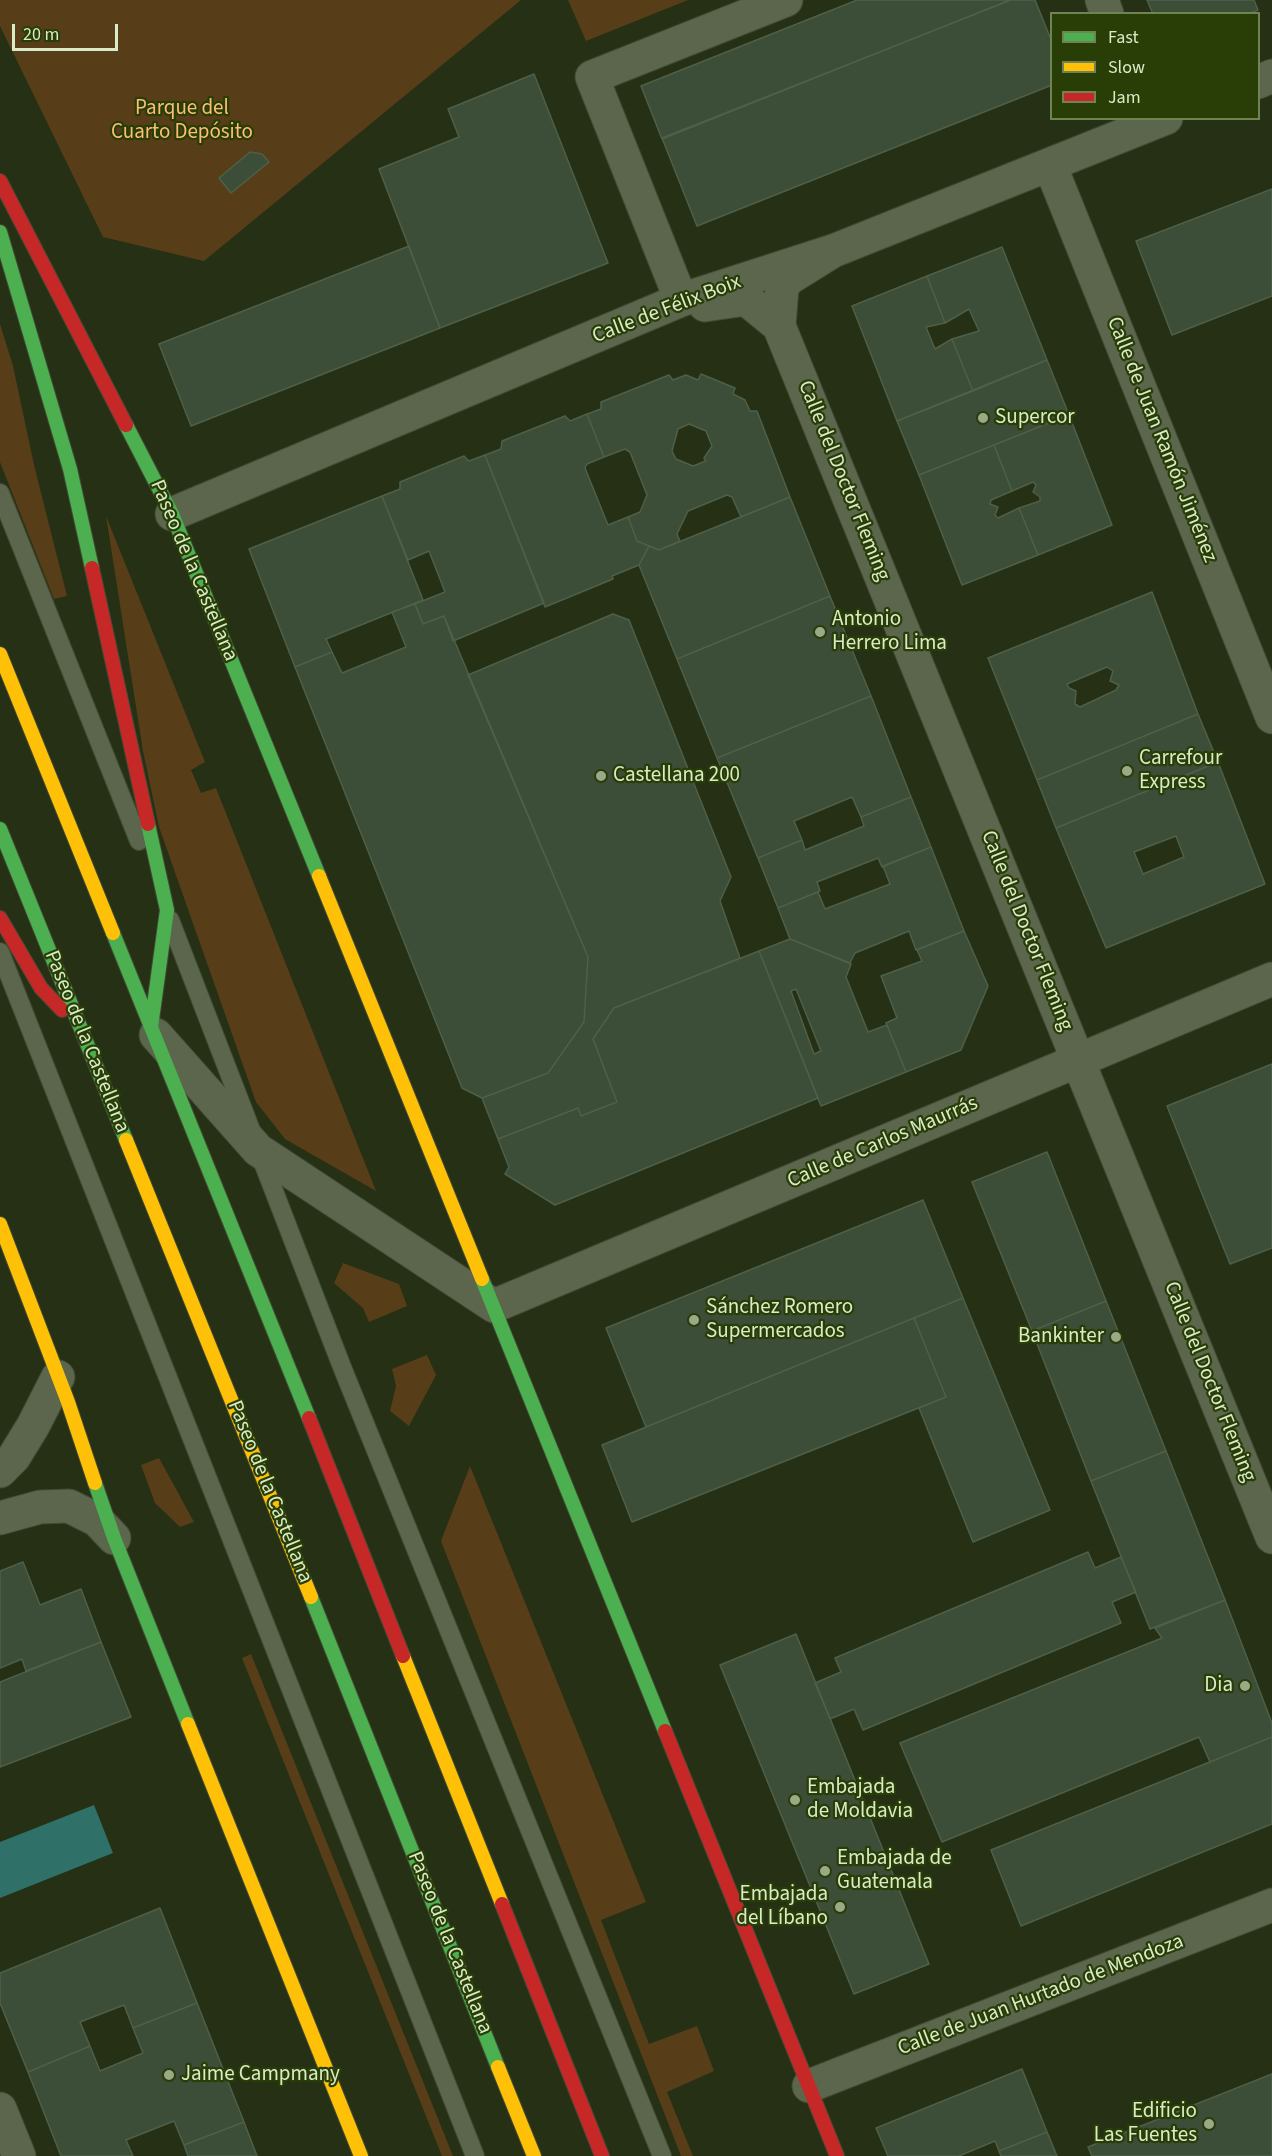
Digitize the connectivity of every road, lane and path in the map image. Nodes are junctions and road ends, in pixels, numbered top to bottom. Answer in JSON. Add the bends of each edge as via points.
{"nodes":[{"id":1,"x":786,"y":0,"type":"edge"},
{"id":2,"x":1156,"y":120,"type":"edge"},
{"id":3,"x":1050,"y":165,"type":"junction"},
{"id":4,"x":0,"y":181,"type":"edge"},
{"id":5,"x":0,"y":232,"type":"edge"},
{"id":6,"x":833,"y":251,"type":"junction"},
{"id":7,"x":669,"y":306,"type":"junction"},
{"id":8,"x":779,"y":326,"type":"junction"},
{"id":9,"x":0,"y":493,"type":"edge"},
{"id":10,"x":172,"y":514,"type":"junction"},
{"id":11,"x":0,"y":654,"type":"edge"},
{"id":12,"x":1272,"y":717,"type":"edge"},
{"id":13,"x":0,"y":829,"type":"edge"},
{"id":14,"x":167,"y":910,"type":"junction"},
{"id":15,"x":0,"y":918,"type":"edge"},
{"id":16,"x":0,"y":952,"type":"edge"},
{"id":17,"x":1272,"y":979,"type":"edge"},
{"id":18,"x":80,"y":1029,"type":"junction"},
{"id":19,"x":150,"y":1029,"type":"junction"},
{"id":20,"x":1078,"y":1060,"type":"junction"},
{"id":21,"x":258,"y":1150,"type":"junction"},
{"id":22,"x":0,"y":1224,"type":"edge"},
{"id":23,"x":494,"y":1306,"type":"junction"},
{"id":24,"x":58,"y":1377,"type":"junction"},
{"id":25,"x":0,"y":1471,"type":"edge"},
{"id":26,"x":0,"y":1518,"type":"edge"},
{"id":27,"x":1272,"y":1537,"type":"edge"},
{"id":28,"x":114,"y":1538,"type":"junction"},
{"id":29,"x":1272,"y":1905,"type":"edge"},
{"id":30,"x":809,"y":2086,"type":"junction"},
{"id":31,"x":0,"y":2109,"type":"edge"},
{"id":32,"x":19,"y":2156,"type":"edge"},
{"id":33,"x":361,"y":2156,"type":"edge"},
{"id":34,"x":475,"y":2156,"type":"edge"},
{"id":35,"x":534,"y":2156,"type":"edge"},
{"id":36,"x":602,"y":2156,"type":"edge"},
{"id":37,"x":662,"y":2156,"type":"edge"},
{"id":38,"x":837,"y":2156,"type":"edge"}],
"edges":[{"from":1,"to":7,"type":"street","via":[[592,77]]},
{"from":2,"to":3,"type":"street","name":"Calle de Félix Boix"},
{"from":3,"to":6,"type":"street","name":"Calle de Félix Boix"},
{"from":3,"to":12,"type":"street","name":"Calle de Juan Ramón Jiménez"},
{"from":4,"to":10,"type":"main road","name":"Paseo de la Castellana"},
{"from":5,"to":14,"type":"main road","via":[[70,469]]},
{"from":6,"to":7,"type":"street","name":"Calle de Félix Boix"},
{"from":6,"to":8,"type":"street","name":"Calle del Doctor Fleming","via":[[788,279],[782,287]]},
{"from":7,"to":8,"type":"street","name":"Calle del Doctor Fleming","via":[[746,299]]},
{"from":7,"to":10,"type":"street","name":"Calle de Félix Boix"},
{"from":8,"to":20,"type":"street","name":"Calle del Doctor Fleming"},
{"from":9,"to":14,"type":"lane"},
{"from":10,"to":23,"type":"main road","name":"Paseo de la Castellana"},
{"from":11,"to":19,"type":"main road"},
{"from":13,"to":18,"type":"main road","name":"Paseo de la Castellana"},
{"from":14,"to":19,"type":"main road"},
{"from":14,"to":21,"type":"lane"},
{"from":15,"to":18,"type":"main road","via":[[41,988]]},
{"from":16,"to":34,"type":"lane"},
{"from":17,"to":20,"type":"street","name":"Calle de Carlos Maurrás"},
{"from":18,"to":35,"type":"main road","name":"Paseo de la Castellana","via":[[236,1407]]},
{"from":19,"to":21,"type":"street"},
{"from":19,"to":36,"type":"main road","via":[[287,1362]]},
{"from":20,"to":23,"type":"street","name":"Calle de Carlos Maurrás"},
{"from":20,"to":27,"type":"street","name":"Calle del Doctor Fleming"},
{"from":21,"to":23,"type":"street"},
{"from":21,"to":37,"type":"lane"},
{"from":22,"to":24,"type":"main road"},
{"from":23,"to":30,"type":"main road","name":"Paseo de la Castellana"},
{"from":24,"to":25,"type":"street","via":[[28,1435]]},
{"from":24,"to":28,"type":"main road"},
{"from":26,"to":28,"type":"street","via":[[40,1507],[69,1506],[97,1520]]},
{"from":28,"to":33,"type":"main road"},
{"from":29,"to":30,"type":"street","name":"Calle de Juan Hurtado de Mendoza"},
{"from":30,"to":38,"type":"main road","name":"Paseo de la Castellana"},
{"from":31,"to":32,"type":"street"}]}
